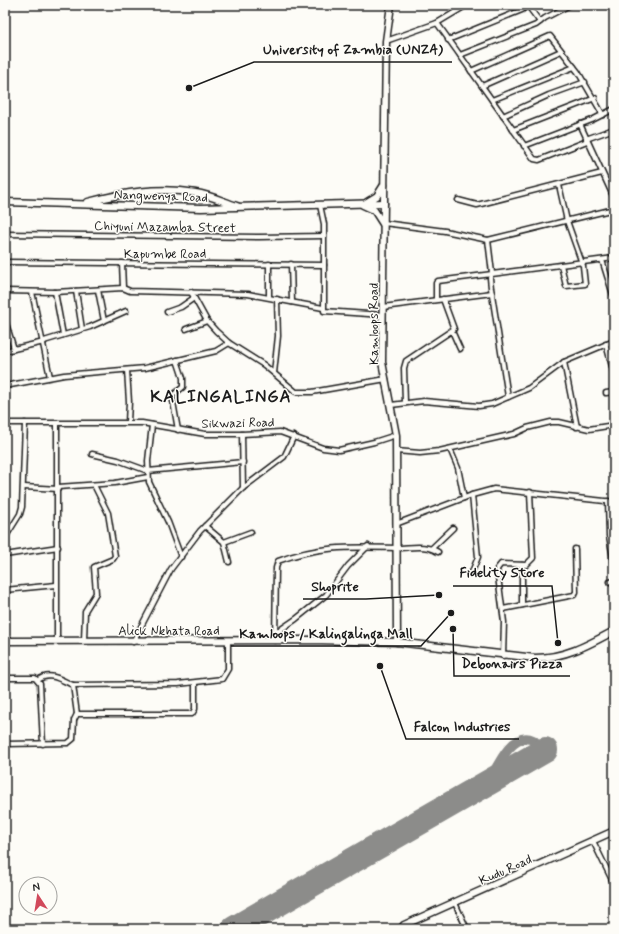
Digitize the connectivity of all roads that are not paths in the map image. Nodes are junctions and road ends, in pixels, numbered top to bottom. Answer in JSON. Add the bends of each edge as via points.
{"nodes":[{"id":1,"x":391,"y":5,"type":"edge"},
{"id":2,"x":467,"y":5,"type":"edge"},
{"id":3,"x":570,"y":5,"type":"edge"},
{"id":4,"x":528,"y":6,"type":"edge"},
{"id":5,"x":540,"y":22,"type":"junction"},
{"id":6,"x":437,"y":23,"type":"junction"},
{"id":7,"x":448,"y":40,"type":"junction"},
{"id":8,"x":386,"y":41,"type":"junction"},
{"id":9,"x":561,"y":51,"type":"junction"},
{"id":10,"x":460,"y":55,"type":"junction"},
{"id":11,"x":574,"y":66,"type":"junction"},
{"id":12,"x":471,"y":71,"type":"junction"},
{"id":13,"x":585,"y":82,"type":"junction"},
{"id":14,"x":482,"y":86,"type":"junction"},
{"id":15,"x":595,"y":98,"type":"junction"},
{"id":16,"x":492,"y":100,"type":"junction"},
{"id":17,"x":614,"y":109,"type":"edge"},
{"id":18,"x":603,"y":115,"type":"junction"},
{"id":19,"x":503,"y":116,"type":"junction"},
{"id":20,"x":580,"y":124,"type":"junction"},
{"id":21,"x":614,"y":129,"type":"edge"},
{"id":22,"x":513,"y":130,"type":"junction"},
{"id":23,"x":587,"y":140,"type":"junction"},
{"id":24,"x":524,"y":146,"type":"junction"},
{"id":25,"x":602,"y":173,"type":"junction"},
{"id":26,"x":384,"y":184,"type":"junction"},
{"id":27,"x":558,"y":185,"type":"junction"},
{"id":28,"x":614,"y":198,"type":"edge"},
{"id":29,"x":458,"y":200,"type":"dead end"},
{"id":30,"x":5,"y":202,"type":"edge"},
{"id":31,"x":384,"y":203,"type":"junction"},
{"id":32,"x":78,"y":204,"type":"junction"},
{"id":33,"x":359,"y":204,"type":"junction"},
{"id":34,"x":320,"y":205,"type":"junction"},
{"id":35,"x":242,"y":207,"type":"junction"},
{"id":36,"x":614,"y":209,"type":"edge"},
{"id":37,"x":568,"y":221,"type":"junction"},
{"id":38,"x":384,"y":223,"type":"junction"},
{"id":39,"x":384,"y":232,"type":"junction"},
{"id":40,"x":5,"y":234,"type":"edge"},
{"id":41,"x":324,"y":236,"type":"junction"},
{"id":42,"x":488,"y":240,"type":"junction"},
{"id":43,"x":614,"y":258,"type":"edge"},
{"id":44,"x":602,"y":260,"type":"junction"},
{"id":45,"x":5,"y":262,"type":"edge"},
{"id":46,"x":122,"y":263,"type":"junction"},
{"id":47,"x":582,"y":263,"type":"junction"},
{"id":48,"x":269,"y":264,"type":"junction"},
{"id":49,"x":291,"y":264,"type":"junction"},
{"id":50,"x":324,"y":265,"type":"junction"},
{"id":51,"x":562,"y":266,"type":"junction"},
{"id":52,"x":492,"y":273,"type":"junction"},
{"id":53,"x":123,"y":288,"type":"junction"},
{"id":54,"x":98,"y":290,"type":"junction"},
{"id":55,"x":5,"y":291,"type":"edge"},
{"id":56,"x":76,"y":291,"type":"junction"},
{"id":57,"x":32,"y":292,"type":"junction"},
{"id":58,"x":54,"y":292,"type":"junction"},
{"id":59,"x":191,"y":292,"type":"junction"},
{"id":60,"x":492,"y":293,"type":"junction"},
{"id":61,"x":269,"y":297,"type":"junction"},
{"id":62,"x":194,"y":298,"type":"junction"},
{"id":63,"x":614,"y":298,"type":"edge"},
{"id":64,"x":277,"y":299,"type":"junction"},
{"id":65,"x":436,"y":299,"type":"junction"},
{"id":66,"x":443,"y":299,"type":"junction"},
{"id":67,"x":292,"y":302,"type":"junction"},
{"id":68,"x":383,"y":307,"type":"junction"},
{"id":69,"x":323,"y":308,"type":"junction"},
{"id":70,"x":126,"y":311,"type":"dead end"},
{"id":71,"x":167,"y":312,"type":"dead end"},
{"id":72,"x":383,"y":315,"type":"junction"},
{"id":73,"x":5,"y":320,"type":"edge"},
{"id":74,"x":104,"y":321,"type":"junction"},
{"id":75,"x":207,"y":321,"type":"junction"},
{"id":76,"x":82,"y":329,"type":"junction"},
{"id":77,"x":186,"y":329,"type":"dead end"},
{"id":78,"x":452,"y":331,"type":"junction"},
{"id":79,"x":63,"y":335,"type":"junction"},
{"id":80,"x":614,"y":341,"type":"edge"},
{"id":81,"x":44,"y":342,"type":"junction"},
{"id":82,"x":229,"y":343,"type":"junction"},
{"id":83,"x":606,"y":344,"type":"junction"},
{"id":84,"x":14,"y":349,"type":"junction"},
{"id":85,"x":460,"y":349,"type":"dead end"},
{"id":86,"x":5,"y":351,"type":"edge"},
{"id":87,"x":177,"y":360,"type":"junction"},
{"id":88,"x":564,"y":362,"type":"junction"},
{"id":89,"x":127,"y":370,"type":"junction"},
{"id":90,"x":274,"y":373,"type":"junction"},
{"id":91,"x":614,"y":374,"type":"edge"},
{"id":92,"x":50,"y":377,"type":"junction"},
{"id":93,"x":386,"y":379,"type":"junction"},
{"id":94,"x":5,"y":386,"type":"edge"},
{"id":95,"x":614,"y":392,"type":"edge"},
{"id":96,"x":606,"y":393,"type":"dead end"},
{"id":97,"x":508,"y":397,"type":"junction"},
{"id":98,"x":405,"y":403,"type":"junction"},
{"id":99,"x":391,"y":405,"type":"junction"},
{"id":100,"x":128,"y":422,"type":"junction"},
{"id":101,"x":5,"y":423,"type":"edge"},
{"id":102,"x":25,"y":423,"type":"junction"},
{"id":103,"x":57,"y":423,"type":"junction"},
{"id":104,"x":614,"y":424,"type":"edge"},
{"id":105,"x":152,"y":425,"type":"junction"},
{"id":106,"x":577,"y":427,"type":"junction"},
{"id":107,"x":178,"y":430,"type":"junction"},
{"id":108,"x":242,"y":434,"type":"junction"},
{"id":109,"x":396,"y":435,"type":"junction"},
{"id":110,"x":294,"y":436,"type":"junction"},
{"id":111,"x":450,"y":449,"type":"junction"},
{"id":112,"x":396,"y":451,"type":"junction"},
{"id":113,"x":92,"y":454,"type":"dead end"},
{"id":114,"x":612,"y":456,"type":"dead end"},
{"id":115,"x":243,"y":462,"type":"junction"},
{"id":116,"x":614,"y":464,"type":"edge"},
{"id":117,"x":148,"y":471,"type":"junction"},
{"id":118,"x":148,"y":477,"type":"junction"},
{"id":119,"x":94,"y":485,"type":"junction"},
{"id":120,"x":24,"y":487,"type":"junction"},
{"id":121,"x":58,"y":488,"type":"junction"},
{"id":122,"x":243,"y":488,"type":"junction"},
{"id":123,"x":530,"y":492,"type":"junction"},
{"id":124,"x":472,"y":495,"type":"junction"},
{"id":125,"x":464,"y":498,"type":"junction"},
{"id":126,"x":608,"y":501,"type":"junction"},
{"id":127,"x":614,"y":502,"type":"edge"},
{"id":128,"x":396,"y":524,"type":"junction"},
{"id":129,"x":205,"y":526,"type":"junction"},
{"id":130,"x":453,"y":528,"type":"dead end"},
{"id":131,"x":251,"y":532,"type":"dead end"},
{"id":132,"x":5,"y":538,"type":"edge"},
{"id":133,"x":224,"y":542,"type":"junction"},
{"id":134,"x":368,"y":546,"type":"junction"},
{"id":135,"x":58,"y":547,"type":"junction"},
{"id":136,"x":396,"y":548,"type":"junction"},
{"id":137,"x":432,"y":548,"type":"junction"},
{"id":138,"x":575,"y":549,"type":"dead end"},
{"id":139,"x":438,"y":552,"type":"dead end"},
{"id":140,"x":5,"y":554,"type":"edge"},
{"id":141,"x":181,"y":557,"type":"junction"},
{"id":142,"x":229,"y":562,"type":"dead end"},
{"id":143,"x":614,"y":564,"type":"edge"},
{"id":144,"x":522,"y":565,"type":"junction"},
{"id":145,"x":472,"y":572,"type":"dead end"},
{"id":146,"x":56,"y":585,"type":"junction"},
{"id":147,"x":5,"y":590,"type":"edge"},
{"id":148,"x":522,"y":605,"type":"junction"},
{"id":149,"x":503,"y":609,"type":"junction"},
{"id":150,"x":614,"y":631,"type":"edge"},
{"id":151,"x":275,"y":637,"type":"junction"},
{"id":152,"x":5,"y":641,"type":"edge"},
{"id":153,"x":57,"y":641,"type":"junction"},
{"id":154,"x":84,"y":641,"type":"junction"},
{"id":155,"x":228,"y":641,"type":"junction"},
{"id":156,"x":133,"y":642,"type":"junction"},
{"id":157,"x":396,"y":642,"type":"junction"},
{"id":158,"x":503,"y":656,"type":"junction"},
{"id":159,"x":5,"y":678,"type":"edge"},
{"id":160,"x":38,"y":680,"type":"junction"},
{"id":161,"x":195,"y":682,"type":"junction"},
{"id":162,"x":73,"y":685,"type":"junction"},
{"id":163,"x":76,"y":714,"type":"junction"},
{"id":164,"x":5,"y":744,"type":"edge"},
{"id":165,"x":43,"y":744,"type":"junction"},
{"id":166,"x":614,"y":831,"type":"edge"},
{"id":167,"x":593,"y":841,"type":"junction"},
{"id":168,"x":614,"y":884,"type":"edge"},
{"id":169,"x":455,"y":903,"type":"junction"},
{"id":170,"x":402,"y":927,"type":"edge"},
{"id":171,"x":467,"y":929,"type":"edge"}],
"edges":[{"from":1,"to":8,"type":"main road","name":"Kamloops Road"},
{"from":2,"to":6,"type":"street"},
{"from":3,"to":5,"type":"street"},
{"from":4,"to":5,"type":"street"},
{"from":4,"to":7,"type":"street"},
{"from":5,"to":10,"type":"street"},
{"from":6,"to":7,"type":"street"},
{"from":6,"to":8,"type":"street"},
{"from":7,"to":10,"type":"street"},
{"from":8,"to":26,"type":"main road","name":"Kamloops Road"},
{"from":9,"to":11,"type":"street"},
{"from":9,"to":12,"type":"street","via":[[550,36]]},
{"from":9,"to":14,"type":"street"},
{"from":10,"to":12,"type":"street"},
{"from":11,"to":13,"type":"street"},
{"from":11,"to":16,"type":"street"},
{"from":12,"to":14,"type":"street"},
{"from":13,"to":15,"type":"street"},
{"from":13,"to":19,"type":"street"},
{"from":14,"to":16,"type":"street"},
{"from":15,"to":18,"type":"street"},
{"from":15,"to":22,"type":"street"},
{"from":16,"to":19,"type":"street"},
{"from":17,"to":18,"type":"street"},
{"from":18,"to":20,"type":"street"},
{"from":19,"to":22,"type":"street"},
{"from":20,"to":23,"type":"street"},
{"from":20,"to":24,"type":"street"},
{"from":21,"to":23,"type":"street"},
{"from":22,"to":24,"type":"street"},
{"from":23,"to":24,"type":"street","via":[[537,161]]},
{"from":23,"to":25,"type":"street"},
{"from":25,"to":27,"type":"street"},
{"from":25,"to":28,"type":"street"},
{"from":26,"to":31,"type":"main road","name":"Kamloops Road"},
{"from":26,"to":33,"type":"main road","via":[[372,200]]},
{"from":27,"to":29,"type":"street","via":[[477,205]]},
{"from":27,"to":37,"type":"street"},
{"from":30,"to":32,"type":"main road","name":"Nangwenya Road"},
{"from":31,"to":33,"type":"main road","name":"Nangwenya Road"},
{"from":31,"to":38,"type":"main road","name":"Kamloops Road"},
{"from":32,"to":35,"type":"main road","name":"Nangwenya Road"},
{"from":32,"to":35,"type":"main road","name":"Nangwenya Road","via":[[116,195],[161,190],[196,193]]},
{"from":33,"to":34,"type":"main road","name":"Nangwenya Road"},
{"from":33,"to":39,"type":"main road","via":[[377,213]]},
{"from":34,"to":35,"type":"main road","name":"Nangwenya Road"},
{"from":34,"to":41,"type":"street"},
{"from":36,"to":37,"type":"street"},
{"from":37,"to":42,"type":"street"},
{"from":37,"to":47,"type":"street"},
{"from":38,"to":39,"type":"main road","name":"Kamloops Road"},
{"from":38,"to":42,"type":"street"},
{"from":39,"to":68,"type":"main road","name":"Kamloops Road"},
{"from":40,"to":41,"type":"street","name":"Chiyuni Mazamba Street"},
{"from":41,"to":50,"type":"street"},
{"from":42,"to":52,"type":"street"},
{"from":43,"to":44,"type":"street"},
{"from":44,"to":47,"type":"street"},
{"from":44,"to":63,"type":"street"},
{"from":45,"to":46,"type":"street","name":"Kapumbe Road"},
{"from":46,"to":48,"type":"street","name":"Kapumbe Road"},
{"from":46,"to":53,"type":"street"},
{"from":47,"to":51,"type":"street"},
{"from":47,"to":51,"type":"street","via":[[585,284],[574,286],[566,286]]},
{"from":48,"to":49,"type":"street","name":"Kapumbe Road"},
{"from":48,"to":61,"type":"street"},
{"from":49,"to":50,"type":"street","name":"Kapumbe Road"},
{"from":49,"to":67,"type":"street"},
{"from":50,"to":69,"type":"street"},
{"from":51,"to":52,"type":"street"},
{"from":52,"to":60,"type":"street"},
{"from":52,"to":65,"type":"street","via":[[438,280]]},
{"from":53,"to":54,"type":"street"},
{"from":53,"to":59,"type":"street","via":[[130,291]]},
{"from":54,"to":56,"type":"street"},
{"from":54,"to":74,"type":"street"},
{"from":55,"to":57,"type":"street"},
{"from":56,"to":58,"type":"street"},
{"from":56,"to":76,"type":"street"},
{"from":57,"to":58,"type":"street"},
{"from":57,"to":81,"type":"street"},
{"from":58,"to":79,"type":"street"},
{"from":59,"to":61,"type":"street"},
{"from":59,"to":62,"type":"street"},
{"from":60,"to":66,"type":"street"},
{"from":60,"to":97,"type":"street"},
{"from":61,"to":64,"type":"street"},
{"from":62,"to":71,"type":"street","via":[[181,307]]},
{"from":62,"to":75,"type":"street"},
{"from":64,"to":67,"type":"street"},
{"from":64,"to":90,"type":"street","via":[[278,347]]},
{"from":65,"to":66,"type":"street"},
{"from":65,"to":68,"type":"street"},
{"from":66,"to":78,"type":"street","via":[[453,326]]},
{"from":67,"to":69,"type":"street"},
{"from":68,"to":72,"type":"main road","name":"Kamloops Road"},
{"from":69,"to":72,"type":"street","via":[[326,312]]},
{"from":70,"to":74,"type":"street"},
{"from":72,"to":93,"type":"main road","name":"Kamloops Road","via":[[382,362]]},
{"from":73,"to":84,"type":"street"},
{"from":74,"to":76,"type":"street"},
{"from":75,"to":77,"type":"street"},
{"from":75,"to":82,"type":"street"},
{"from":76,"to":79,"type":"street"},
{"from":78,"to":85,"type":"street"},
{"from":78,"to":98,"type":"street","via":[[406,361]]},
{"from":79,"to":81,"type":"street"},
{"from":80,"to":83,"type":"street"},
{"from":81,"to":84,"type":"street"},
{"from":81,"to":92,"type":"street"},
{"from":82,"to":87,"type":"street","via":[[216,351]]},
{"from":82,"to":90,"type":"street"},
{"from":83,"to":88,"type":"street"},
{"from":83,"to":91,"type":"street"},
{"from":84,"to":86,"type":"street"},
{"from":87,"to":89,"type":"street"},
{"from":87,"to":107,"type":"street","via":[[184,381],[183,387],[173,394]]},
{"from":88,"to":97,"type":"street","via":[[529,388]]},
{"from":88,"to":106,"type":"street"},
{"from":89,"to":92,"type":"street"},
{"from":89,"to":100,"type":"street"},
{"from":90,"to":93,"type":"street","via":[[290,388],[303,393]]},
{"from":92,"to":94,"type":"street"},
{"from":93,"to":99,"type":"main road","name":"Kamloops Road"},
{"from":95,"to":96,"type":"street"},
{"from":97,"to":98,"type":"street","via":[[483,406],[431,401]]},
{"from":98,"to":99,"type":"street"},
{"from":99,"to":109,"type":"main road","name":"Kamloops Road"},
{"from":100,"to":103,"type":"street","name":"Sikwazi Road"},
{"from":100,"to":105,"type":"street","name":"Sikwazi Road"},
{"from":101,"to":102,"type":"street","name":"Sikwazi Road"},
{"from":102,"to":103,"type":"street","name":"Sikwazi Road"},
{"from":102,"to":120,"type":"street"},
{"from":103,"to":121,"type":"street"},
{"from":104,"to":106,"type":"street","via":[[589,429]]},
{"from":105,"to":107,"type":"street","name":"Sikwazi Road"},
{"from":105,"to":117,"type":"street"},
{"from":106,"to":111,"type":"street","via":[[551,422],[514,434]]},
{"from":107,"to":108,"type":"street","name":"Sikwazi Road","via":[[205,434]]},
{"from":108,"to":110,"type":"street","name":"Sikwazi Road","via":[[274,431]]},
{"from":108,"to":115,"type":"street"},
{"from":109,"to":110,"type":"street","name":"Sikwazi Road","via":[[339,450],[323,448]]},
{"from":109,"to":112,"type":"main road","name":"Kamloops Road"},
{"from":110,"to":122,"type":"street","via":[[284,456]]},
{"from":111,"to":112,"type":"street","via":[[430,452]]},
{"from":111,"to":125,"type":"street","via":[[458,468]]},
{"from":112,"to":128,"type":"main road","name":"Kamloops Road"},
{"from":113,"to":117,"type":"street"},
{"from":114,"to":116,"type":"street"},
{"from":115,"to":117,"type":"street"},
{"from":115,"to":122,"type":"street"},
{"from":117,"to":118,"type":"street"},
{"from":118,"to":119,"type":"street"},
{"from":118,"to":141,"type":"street"},
{"from":119,"to":121,"type":"street"},
{"from":119,"to":154,"type":"street","via":[[108,513],[115,556],[94,567],[96,593],[85,609]]},
{"from":120,"to":121,"type":"street"},
{"from":120,"to":132,"type":"street","via":[[20,514]]},
{"from":121,"to":135,"type":"street"},
{"from":122,"to":129,"type":"street"},
{"from":123,"to":124,"type":"street","via":[[494,489]]},
{"from":123,"to":126,"type":"street"},
{"from":123,"to":144,"type":"street","via":[[533,558],[528,564]]},
{"from":124,"to":125,"type":"street"},
{"from":124,"to":145,"type":"street","via":[[478,557]]},
{"from":125,"to":128,"type":"street"},
{"from":126,"to":127,"type":"street"},
{"from":126,"to":143,"type":"street","via":[[609,536]]},
{"from":128,"to":136,"type":"main road","name":"Kamloops Road"},
{"from":129,"to":133,"type":"street"},
{"from":129,"to":141,"type":"street"},
{"from":130,"to":137,"type":"street"},
{"from":131,"to":133,"type":"street"},
{"from":133,"to":142,"type":"street"},
{"from":134,"to":136,"type":"street"},
{"from":134,"to":151,"type":"street","via":[[348,566],[326,595]]},
{"from":134,"to":151,"type":"street","via":[[305,552],[278,561]]},
{"from":135,"to":140,"type":"street"},
{"from":135,"to":146,"type":"street"},
{"from":136,"to":137,"type":"street"},
{"from":136,"to":157,"type":"main road","name":"Kamloops Road"},
{"from":137,"to":139,"type":"street"},
{"from":138,"to":148,"type":"street","via":[[576,594]]},
{"from":141,"to":156,"type":"street","via":[[171,569]]},
{"from":144,"to":148,"type":"street"},
{"from":144,"to":149,"type":"street","via":[[501,564],[497,569]]},
{"from":146,"to":147,"type":"street"},
{"from":146,"to":153,"type":"street"},
{"from":148,"to":149,"type":"street"},
{"from":149,"to":158,"type":"street"},
{"from":150,"to":158,"type":"main road","name":"Alick Nkhata Road","via":[[578,650],[558,656]]},
{"from":151,"to":155,"type":"main road","name":"Alick Nkhata Road"},
{"from":151,"to":157,"type":"main road","name":"Alick Nkhata Road"},
{"from":152,"to":153,"type":"main road","name":"Alick Nkhata Road"},
{"from":153,"to":154,"type":"main road","name":"Alick Nkhata Road"},
{"from":154,"to":156,"type":"main road","name":"Alick Nkhata Road"},
{"from":155,"to":156,"type":"main road","name":"Alick Nkhata Road"},
{"from":155,"to":161,"type":"street","via":[[229,660],[225,676],[222,679]]},
{"from":157,"to":158,"type":"main road","name":"Alick Nkhata Road"},
{"from":159,"to":160,"type":"street"},
{"from":160,"to":162,"type":"street","via":[[51,675]]},
{"from":160,"to":165,"type":"street"},
{"from":161,"to":162,"type":"street"},
{"from":161,"to":163,"type":"street","via":[[194,713]]},
{"from":162,"to":163,"type":"street"},
{"from":163,"to":165,"type":"street","via":[[71,742]]},
{"from":164,"to":165,"type":"street"},
{"from":166,"to":167,"type":"main road","name":"Kudu Road"},
{"from":167,"to":168,"type":"street"},
{"from":167,"to":169,"type":"main road","name":"Kudu Road"},
{"from":169,"to":170,"type":"main road","name":"Kudu Road"},
{"from":169,"to":171,"type":"street"}]}
